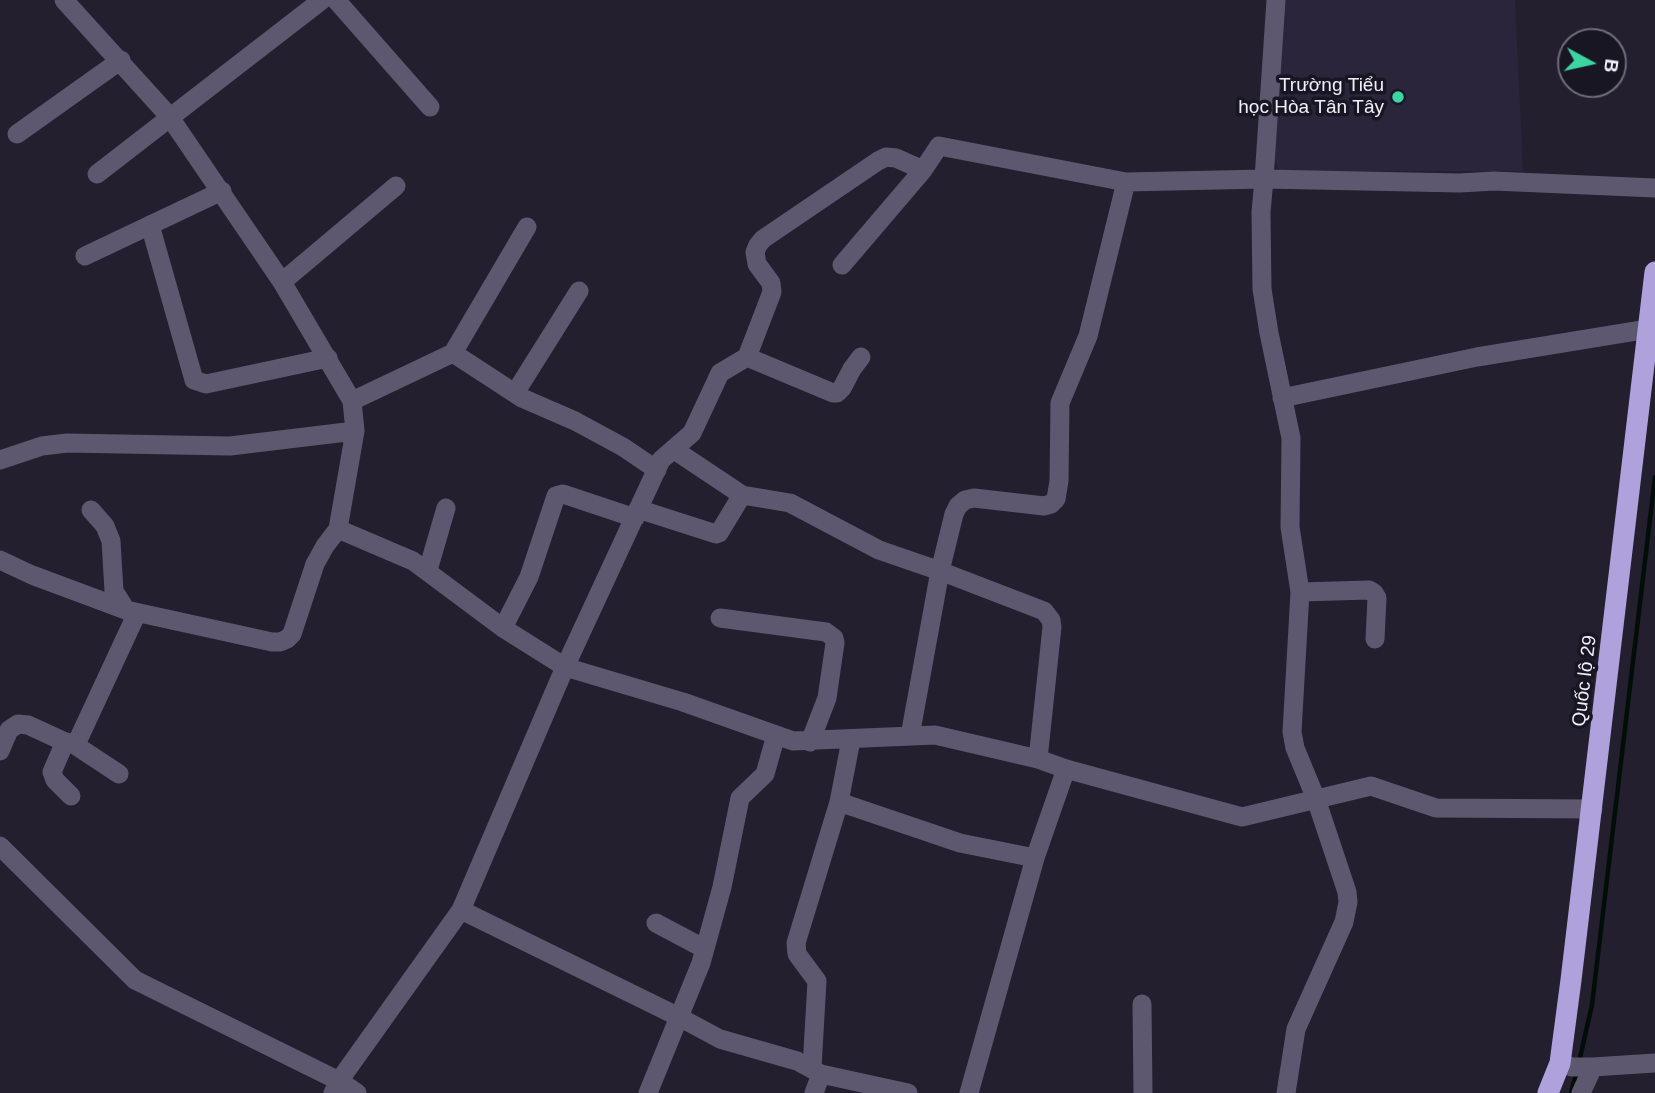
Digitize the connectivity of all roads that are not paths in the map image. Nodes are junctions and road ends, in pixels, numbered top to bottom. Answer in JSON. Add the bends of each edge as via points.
{"nodes":[{"id":1,"x":64,"y":0,"type":"edge"},
{"id":2,"x":322,"y":0,"type":"edge"},
{"id":3,"x":335,"y":0,"type":"edge"},
{"id":4,"x":1276,"y":0,"type":"edge"},
{"id":5,"x":121,"y":60,"type":"junction"},
{"id":6,"x":430,"y":107,"type":"dead end"},
{"id":7,"x":169,"y":116,"type":"junction"},
{"id":8,"x":17,"y":134,"type":"dead end"},
{"id":9,"x":923,"y":170,"type":"junction"},
{"id":10,"x":97,"y":174,"type":"dead end"},
{"id":11,"x":1264,"y":179,"type":"junction"},
{"id":12,"x":1126,"y":182,"type":"junction"},
{"id":13,"x":396,"y":186,"type":"dead end"},
{"id":14,"x":1655,"y":188,"type":"edge"},
{"id":15,"x":222,"y":191,"type":"junction"},
{"id":16,"x":150,"y":225,"type":"junction"},
{"id":17,"x":527,"y":227,"type":"dead end"},
{"id":18,"x":85,"y":256,"type":"dead end"},
{"id":19,"x":842,"y":265,"type":"dead end"},
{"id":20,"x":1655,"y":272,"type":"edge"},
{"id":21,"x":282,"y":282,"type":"junction"},
{"id":22,"x":579,"y":291,"type":"dead end"},
{"id":23,"x":1648,"y":329,"type":"junction"},
{"id":24,"x":453,"y":353,"type":"junction"},
{"id":25,"x":747,"y":357,"type":"junction"},
{"id":26,"x":861,"y":357,"type":"dead end"},
{"id":27,"x":328,"y":358,"type":"junction"},
{"id":28,"x":515,"y":393,"type":"junction"},
{"id":29,"x":1282,"y":398,"type":"junction"},
{"id":30,"x":352,"y":401,"type":"junction"},
{"id":31,"x":355,"y":431,"type":"junction"},
{"id":32,"x":673,"y":449,"type":"junction"},
{"id":33,"x":0,"y":460,"type":"edge"},
{"id":34,"x":657,"y":470,"type":"junction"},
{"id":35,"x":742,"y":495,"type":"junction"},
{"id":36,"x":446,"y":508,"type":"dead end"},
{"id":37,"x":91,"y":510,"type":"dead end"},
{"id":38,"x":636,"y":513,"type":"junction"},
{"id":39,"x":338,"y":529,"type":"junction"},
{"id":40,"x":0,"y":560,"type":"edge"},
{"id":41,"x":428,"y":570,"type":"junction"},
{"id":42,"x":940,"y":570,"type":"junction"},
{"id":43,"x":1300,"y":592,"type":"junction"},
{"id":44,"x":131,"y":611,"type":"junction"},
{"id":45,"x":720,"y":618,"type":"dead end"},
{"id":46,"x":503,"y":628,"type":"junction"},
{"id":47,"x":1375,"y":639,"type":"dead end"},
{"id":48,"x":565,"y":667,"type":"junction"},
{"id":49,"x":776,"y":734,"type":"junction"},
{"id":50,"x":910,"y":736,"type":"junction"},
{"id":51,"x":851,"y":740,"type":"junction"},
{"id":52,"x":810,"y":742,"type":"junction"},
{"id":53,"x":69,"y":743,"type":"junction"},
{"id":54,"x":0,"y":751,"type":"edge"},
{"id":55,"x":1038,"y":759,"type":"junction"},
{"id":56,"x":1066,"y":769,"type":"junction"},
{"id":57,"x":118,"y":774,"type":"dead end"},
{"id":58,"x":71,"y":796,"type":"dead end"},
{"id":59,"x":1316,"y":799,"type":"junction"},
{"id":60,"x":839,"y":802,"type":"junction"},
{"id":61,"x":1593,"y":809,"type":"junction"},
{"id":62,"x":0,"y":846,"type":"edge"},
{"id":63,"x":1035,"y":858,"type":"junction"},
{"id":64,"x":461,"y":910,"type":"junction"},
{"id":65,"x":656,"y":923,"type":"dead end"},
{"id":66,"x":705,"y":949,"type":"junction"},
{"id":67,"x":1142,"y":1004,"type":"dead end"},
{"id":68,"x":679,"y":1017,"type":"junction"},
{"id":69,"x":1655,"y":1063,"type":"edge"},
{"id":70,"x":1566,"y":1065,"type":"junction"},
{"id":71,"x":1593,"y":1067,"type":"junction"},
{"id":72,"x":816,"y":1071,"type":"junction"},
{"id":73,"x":336,"y":1087,"type":"edge"},
{"id":74,"x":357,"y":1093,"type":"edge"},
{"id":75,"x":648,"y":1093,"type":"edge"},
{"id":76,"x":814,"y":1093,"type":"edge"},
{"id":77,"x":908,"y":1093,"type":"edge"},
{"id":78,"x":969,"y":1093,"type":"edge"},
{"id":79,"x":1143,"y":1093,"type":"edge"},
{"id":80,"x":1286,"y":1093,"type":"edge"},
{"id":81,"x":1548,"y":1093,"type":"edge"},
{"id":82,"x":1581,"y":1093,"type":"edge"}],
"edges":[{"from":1,"to":5,"type":"street"},
{"from":2,"to":7,"type":"street"},
{"from":3,"to":6,"type":"street"},
{"from":4,"to":11,"type":"street"},
{"from":5,"to":7,"type":"street"},
{"from":5,"to":8,"type":"street"},
{"from":7,"to":10,"type":"street"},
{"from":7,"to":15,"type":"street"},
{"from":9,"to":12,"type":"street","via":[[939,146]]},
{"from":9,"to":19,"type":"street"},
{"from":9,"to":25,"type":"street","via":[[896,158],[878,161],[763,239],[755,258],[772,292]]},
{"from":11,"to":12,"type":"street"},
{"from":11,"to":14,"type":"street"},
{"from":11,"to":29,"type":"street","via":[[1262,289]]},
{"from":12,"to":42,"type":"street","via":[[1088,336],[1060,403],[1056,499],[1044,506],[965,500],[954,514]]},
{"from":13,"to":21,"type":"street"},
{"from":15,"to":16,"type":"street"},
{"from":15,"to":21,"type":"street"},
{"from":16,"to":18,"type":"street"},
{"from":16,"to":27,"type":"street","via":[[194,380],[206,384]]},
{"from":17,"to":24,"type":"street"},
{"from":20,"to":23,"type":"highway","name":"Quốc lộ 29"},
{"from":21,"to":27,"type":"street"},
{"from":22,"to":28,"type":"street"},
{"from":23,"to":29,"type":"street","via":[[1477,357]]},
{"from":23,"to":61,"type":"highway","name":"Quốc lộ 29"},
{"from":24,"to":28,"type":"street"},
{"from":24,"to":30,"type":"street"},
{"from":25,"to":26,"type":"street","via":[[833,393],[842,388]]},
{"from":25,"to":32,"type":"street","via":[[720,373],[692,433]]},
{"from":27,"to":30,"type":"street"},
{"from":28,"to":34,"type":"street","via":[[575,421]]},
{"from":29,"to":43,"type":"street","via":[[1291,438],[1290,527]]},
{"from":30,"to":31,"type":"street"},
{"from":31,"to":33,"type":"street","via":[[230,446],[67,443]]},
{"from":31,"to":39,"type":"street"},
{"from":32,"to":34,"type":"street"},
{"from":32,"to":35,"type":"street"},
{"from":34,"to":38,"type":"street"},
{"from":35,"to":38,"type":"street","via":[[716,534]]},
{"from":35,"to":42,"type":"street","via":[[797,505],[879,550]]},
{"from":36,"to":41,"type":"street"},
{"from":37,"to":44,"type":"street","via":[[111,541],[114,591]]},
{"from":38,"to":46,"type":"street","via":[[556,496],[529,577]]},
{"from":38,"to":48,"type":"street"},
{"from":39,"to":41,"type":"street"},
{"from":39,"to":44,"type":"street","via":[[315,564],[287,639],[272,642]]},
{"from":40,"to":44,"type":"street"},
{"from":41,"to":46,"type":"street"},
{"from":42,"to":50,"type":"street"},
{"from":42,"to":55,"type":"street","via":[[1044,611],[1051,620]]},
{"from":43,"to":47,"type":"street","via":[[1374,593]]},
{"from":43,"to":59,"type":"street","via":[[1292,732]]},
{"from":44,"to":53,"type":"street","via":[[80,738]]},
{"from":45,"to":52,"type":"street","via":[[826,632],[834,638],[827,698]]},
{"from":46,"to":48,"type":"street"},
{"from":48,"to":49,"type":"street"},
{"from":48,"to":64,"type":"street"},
{"from":49,"to":52,"type":"street"},
{"from":49,"to":66,"type":"street","via":[[765,774],[740,798]]},
{"from":50,"to":51,"type":"street"},
{"from":50,"to":55,"type":"street","via":[[935,735]]},
{"from":51,"to":52,"type":"street"},
{"from":51,"to":60,"type":"street"},
{"from":53,"to":54,"type":"street","via":[[18,724],[9,730]]},
{"from":53,"to":57,"type":"street"},
{"from":53,"to":58,"type":"street","via":[[52,772]]},
{"from":55,"to":56,"type":"street"},
{"from":56,"to":59,"type":"street","via":[[1242,817]]},
{"from":56,"to":63,"type":"street"},
{"from":59,"to":61,"type":"street","via":[[1371,786],[1436,808]]},
{"from":59,"to":80,"type":"street","via":[[1348,902],[1344,922],[1296,1029]]},
{"from":60,"to":63,"type":"street","via":[[947,839]]},
{"from":60,"to":72,"type":"street","via":[[796,943],[799,958],[817,981]]},
{"from":61,"to":70,"type":"highway","name":"Quốc lộ 29"},
{"from":62,"to":73,"type":"street","via":[[135,979]]},
{"from":63,"to":78,"type":"street"},
{"from":64,"to":68,"type":"street"},
{"from":64,"to":73,"type":"street"},
{"from":65,"to":66,"type":"street"},
{"from":66,"to":68,"type":"street"},
{"from":67,"to":79,"type":"street"},
{"from":68,"to":72,"type":"street","via":[[720,1039]]},
{"from":68,"to":75,"type":"street"},
{"from":69,"to":71,"type":"street"},
{"from":70,"to":71,"type":"street"},
{"from":70,"to":81,"type":"highway","name":"Quốc lộ 29"},
{"from":71,"to":82,"type":"street"},
{"from":72,"to":76,"type":"street"},
{"from":72,"to":77,"type":"street"},
{"from":73,"to":74,"type":"street"}]}
